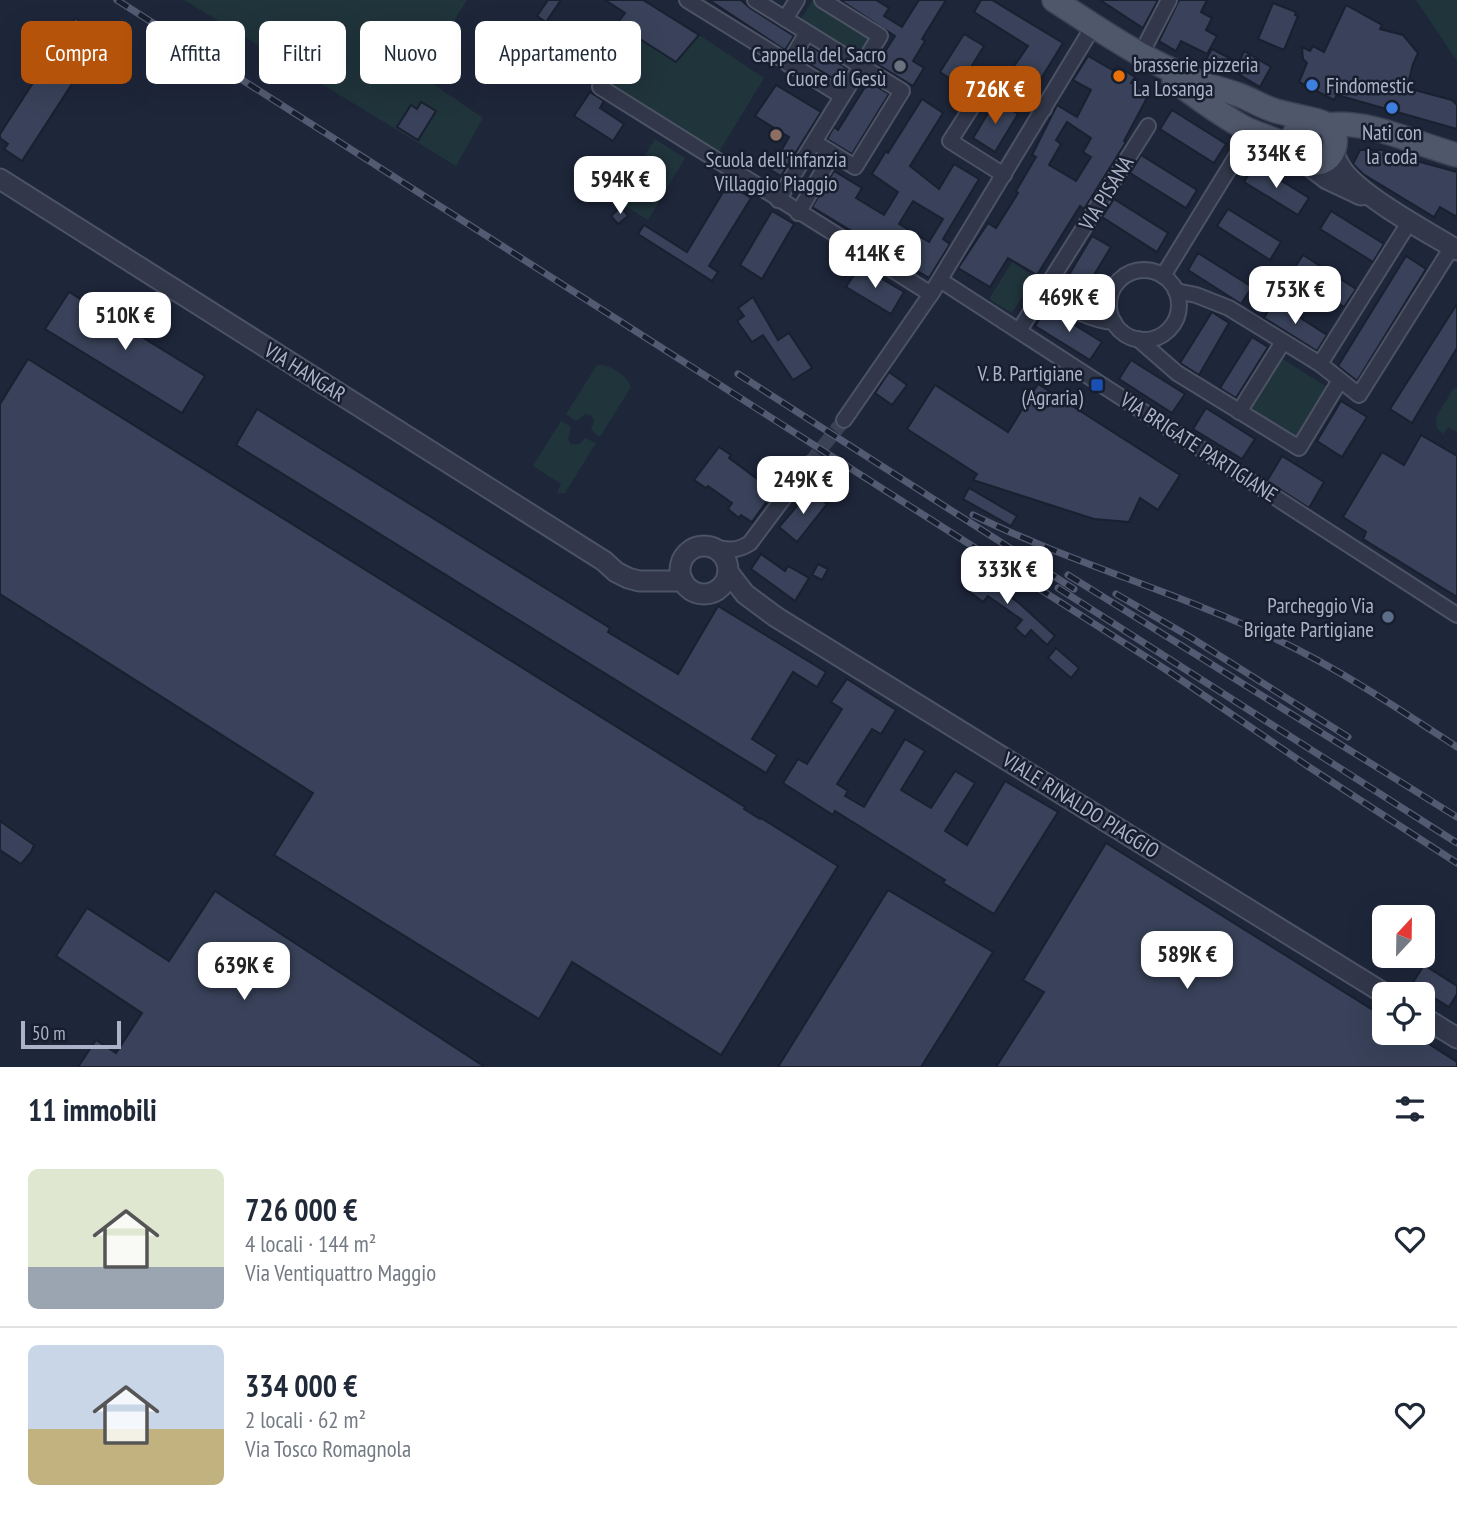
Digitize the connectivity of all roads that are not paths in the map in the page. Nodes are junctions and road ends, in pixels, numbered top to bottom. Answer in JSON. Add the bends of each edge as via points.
{"nodes":[{"id":1,"x":755,"y":0,"type":"edge"},
{"id":2,"x":797,"y":0,"type":"edge"},
{"id":3,"x":822,"y":0,"type":"edge"},
{"id":4,"x":1054,"y":0,"type":"edge"},
{"id":5,"x":1169,"y":0,"type":"edge"},
{"id":6,"x":694,"y":2,"type":"edge"},
{"id":7,"x":785,"y":19,"type":"junction"},
{"id":8,"x":1094,"y":25,"type":"junction"},
{"id":9,"x":807,"y":33,"type":"junction"},
{"id":10,"x":1141,"y":54,"type":"junction"},
{"id":11,"x":788,"y":64,"type":"junction"},
{"id":12,"x":861,"y":66,"type":"junction"},
{"id":13,"x":600,"y":88,"type":"dead end"},
{"id":14,"x":842,"y":96,"type":"junction"},
{"id":15,"x":1044,"y":110,"type":"junction"},
{"id":16,"x":1148,"y":127,"type":"dead end"},
{"id":17,"x":1252,"y":131,"type":"junction"},
{"id":18,"x":1327,"y":135,"type":"junction"},
{"id":19,"x":814,"y":142,"type":"junction"},
{"id":20,"x":833,"y":154,"type":"junction"},
{"id":21,"x":1457,"y":155,"type":"edge"},
{"id":22,"x":1300,"y":156,"type":"junction"},
{"id":23,"x":1004,"y":175,"type":"junction"},
{"id":24,"x":0,"y":179,"type":"edge"},
{"id":25,"x":778,"y":200,"type":"junction"},
{"id":26,"x":1385,"y":204,"type":"junction"},
{"id":27,"x":798,"y":213,"type":"junction"},
{"id":28,"x":1410,"y":221,"type":"junction"},
{"id":29,"x":1454,"y":248,"type":"edge"},
{"id":30,"x":1163,"y":276,"type":"junction"},
{"id":31,"x":940,"y":280,"type":"junction"},
{"id":32,"x":1176,"y":291,"type":"junction"},
{"id":33,"x":1044,"y":292,"type":"junction"},
{"id":34,"x":931,"y":295,"type":"junction"},
{"id":35,"x":1110,"y":299,"type":"junction"},
{"id":36,"x":1077,"y":312,"type":"junction"},
{"id":37,"x":1114,"y":321,"type":"junction"},
{"id":38,"x":1020,"y":329,"type":"junction"},
{"id":39,"x":1163,"y":334,"type":"junction"},
{"id":40,"x":1138,"y":339,"type":"junction"},
{"id":41,"x":1283,"y":342,"type":"junction"},
{"id":42,"x":1163,"y":362,"type":"junction"},
{"id":43,"x":1320,"y":364,"type":"junction"},
{"id":44,"x":1339,"y":382,"type":"junction"},
{"id":45,"x":1239,"y":412,"type":"junction"},
{"id":46,"x":844,"y":420,"type":"tunnel mouth"},
{"id":47,"x":810,"y":464,"type":"tunnel mouth"},
{"id":48,"x":712,"y":547,"type":"junction"},
{"id":49,"x":685,"y":555,"type":"junction"},
{"id":50,"x":610,"y":565,"type":"junction"},
{"id":51,"x":728,"y":572,"type":"junction"},
{"id":52,"x":683,"y":581,"type":"junction"},
{"id":53,"x":704,"y":594,"type":"junction"},
{"id":54,"x":1457,"y":615,"type":"edge"},
{"id":55,"x":776,"y":617,"type":"junction"},
{"id":56,"x":1372,"y":986,"type":"edge"},
{"id":57,"x":1435,"y":1024,"type":"edge"},
{"id":58,"x":1457,"y":1038,"type":"edge"}],
"edges":[{"from":1,"to":7,"type":"street"},
{"from":2,"to":7,"type":"street"},
{"from":3,"to":12,"type":"street","via":[[880,36]]},
{"from":4,"to":8,"type":"main road"},
{"from":5,"to":10,"type":"street"},
{"from":6,"to":11,"type":"street"},
{"from":7,"to":9,"type":"street"},
{"from":8,"to":10,"type":"main road"},
{"from":8,"to":15,"type":"street"},
{"from":9,"to":11,"type":"street"},
{"from":9,"to":12,"type":"street"},
{"from":10,"to":17,"type":"main road","via":[[1200,100]]},
{"from":10,"to":18,"type":"main road"},
{"from":11,"to":14,"type":"street"},
{"from":12,"to":14,"type":"street"},
{"from":12,"to":20,"type":"street","via":[[902,91],[855,167]]},
{"from":13,"to":25,"type":"street"},
{"from":14,"to":19,"type":"street"},
{"from":15,"to":23,"type":"street"},
{"from":15,"to":23,"type":"street","via":[[991,77],[950,141]]},
{"from":16,"to":33,"type":"street","name":"VIA PISANA"},
{"from":17,"to":22,"type":"main road","via":[[1277,140]]},
{"from":17,"to":30,"type":"street"},
{"from":18,"to":21,"type":"main road"},
{"from":18,"to":22,"type":"main road","via":[[1323,162]]},
{"from":18,"to":22,"type":"main road","via":[[1304,122],[1292,137]]},
{"from":18,"to":26,"type":"street","via":[[1344,173]]},
{"from":19,"to":20,"type":"street"},
{"from":19,"to":25,"type":"street"},
{"from":20,"to":27,"type":"street"},
{"from":22,"to":26,"type":"street","via":[[1327,179]]},
{"from":23,"to":31,"type":"street"},
{"from":24,"to":50,"type":"street","name":"VIA HANGAR"},
{"from":25,"to":27,"type":"street"},
{"from":26,"to":28,"type":"street"},
{"from":27,"to":34,"type":"street"},
{"from":28,"to":29,"type":"street"},
{"from":28,"to":43,"type":"street"},
{"from":29,"to":44,"type":"street","via":[[1359,395]]},
{"from":30,"to":32,"type":"street"},
{"from":30,"to":35,"type":"street","via":[[1131,273],[1119,282]]},
{"from":31,"to":34,"type":"street"},
{"from":31,"to":38,"type":"street","name":"VIA BRIGATE PARTIGIANE"},
{"from":32,"to":39,"type":"street","via":[[1178,313]]},
{"from":32,"to":41,"type":"street","via":[[1229,308]]},
{"from":33,"to":36,"type":"street"},
{"from":33,"to":38,"type":"street","name":"VIA PISANA"},
{"from":34,"to":46,"type":"street"},
{"from":35,"to":36,"type":"street"},
{"from":35,"to":37,"type":"street"},
{"from":36,"to":37,"type":"street"},
{"from":37,"to":40,"type":"street"},
{"from":38,"to":54,"type":"street","name":"VIA BRIGATE PARTIGIANE"},
{"from":39,"to":40,"type":"street"},
{"from":39,"to":42,"type":"street"},
{"from":40,"to":42,"type":"street"},
{"from":41,"to":43,"type":"street"},
{"from":41,"to":45,"type":"street"},
{"from":42,"to":45,"type":"street"},
{"from":43,"to":44,"type":"street"},
{"from":44,"to":45,"type":"street","via":[[1299,449]]},
{"from":47,"to":48,"type":"street","via":[[750,543],[730,551]]},
{"from":48,"to":49,"type":"street","via":[[698,546]]},
{"from":48,"to":51,"type":"street","via":[[724,556]]},
{"from":49,"to":50,"type":"street","name":"VIA HANGAR","via":[[652,571]]},
{"from":49,"to":52,"type":"street","via":[[680,567]]},
{"from":50,"to":52,"type":"street","name":"VIA HANGAR","via":[[622,576],[639,581]]},
{"from":51,"to":53,"type":"street","via":[[722,585]]},
{"from":51,"to":55,"type":"street","name":"VIALE RINALDO PIAGGIO","via":[[745,594]]},
{"from":52,"to":53,"type":"street"},
{"from":53,"to":55,"type":"street","name":"VIALE RINALDO PIAGGIO"},
{"from":55,"to":56,"type":"street","name":"VIALE RINALDO PIAGGIO"},
{"from":57,"to":58,"type":"street"}]}
